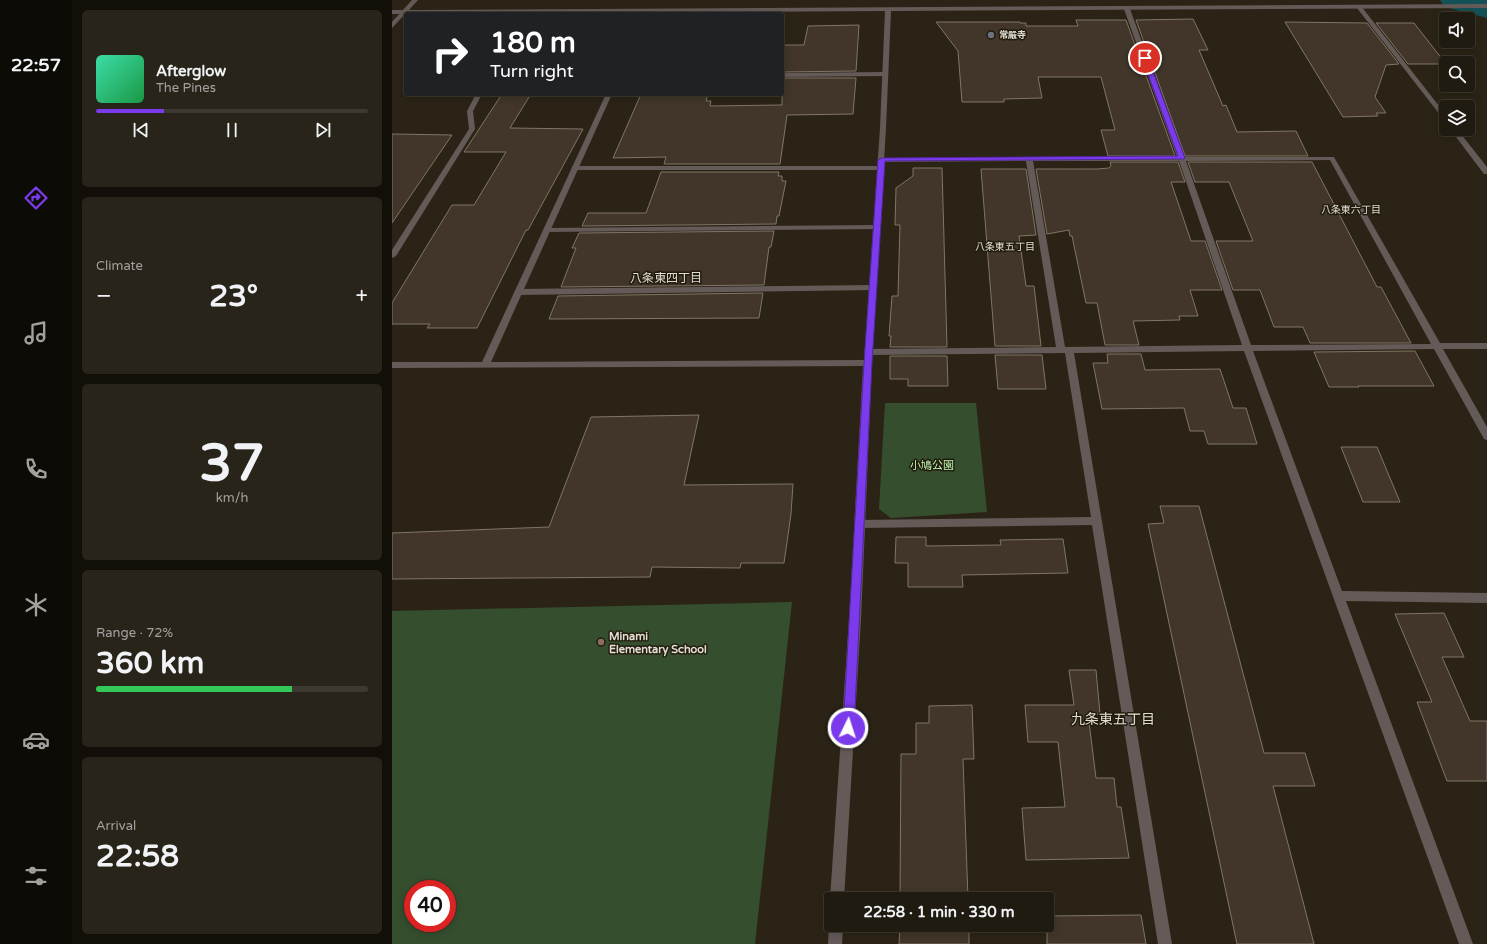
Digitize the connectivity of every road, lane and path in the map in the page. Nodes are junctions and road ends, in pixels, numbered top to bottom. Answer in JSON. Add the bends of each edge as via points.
{"nodes":[{"id":1,"x":414,"y":0,"type":"edge"},
{"id":2,"x":1487,"y":6,"type":"edge"},
{"id":3,"x":1359,"y":7,"type":"junction"},
{"id":4,"x":888,"y":9,"type":"junction"},
{"id":5,"x":1127,"y":9,"type":"junction"},
{"id":6,"x":648,"y":10,"type":"edge"},
{"id":7,"x":392,"y":12,"type":"edge"},
{"id":8,"x":404,"y":12,"type":"junction"},
{"id":9,"x":575,"y":12,"type":"edge"},
{"id":10,"x":392,"y":26,"type":"edge"},
{"id":11,"x":886,"y":74,"type":"junction"},
{"id":12,"x":784,"y":75,"type":"edge"},
{"id":13,"x":478,"y":96,"type":"edge"},
{"id":14,"x":608,"y":96,"type":"edge"},
{"id":15,"x":1439,"y":111,"type":"edge"},
{"id":16,"x":1459,"y":136,"type":"edge"},
{"id":17,"x":1181,"y":158,"type":"junction"},
{"id":18,"x":1030,"y":159,"type":"junction"},
{"id":19,"x":881,"y":164,"type":"junction"},
{"id":20,"x":575,"y":168,"type":"junction"},
{"id":21,"x":1487,"y":172,"type":"edge"},
{"id":22,"x":877,"y":227,"type":"junction"},
{"id":23,"x":547,"y":230,"type":"junction"},
{"id":24,"x":392,"y":256,"type":"edge"},
{"id":25,"x":873,"y":288,"type":"junction"},
{"id":26,"x":518,"y":292,"type":"junction"},
{"id":27,"x":1487,"y":346,"type":"edge"},
{"id":28,"x":1436,"y":348,"type":"junction"},
{"id":29,"x":1248,"y":349,"type":"junction"},
{"id":30,"x":1065,"y":351,"type":"junction"},
{"id":31,"x":869,"y":352,"type":"junction"},
{"id":32,"x":868,"y":363,"type":"junction"},
{"id":33,"x":485,"y":364,"type":"junction"},
{"id":34,"x":392,"y":365,"type":"edge"},
{"id":35,"x":1487,"y":436,"type":"edge"},
{"id":36,"x":1096,"y":521,"type":"junction"},
{"id":37,"x":860,"y":524,"type":"junction"},
{"id":38,"x":1338,"y":596,"type":"junction"},
{"id":39,"x":1487,"y":598,"type":"edge"},
{"id":40,"x":837,"y":892,"type":"edge"},
{"id":41,"x":835,"y":932,"type":"edge"},
{"id":42,"x":834,"y":944,"type":"edge"},
{"id":43,"x":1165,"y":944,"type":"edge"},
{"id":44,"x":1466,"y":944,"type":"edge"}],
"edges":[{"from":1,"to":8,"type":"street"},
{"from":2,"to":3,"type":"street"},
{"from":3,"to":5,"type":"street"},
{"from":3,"to":15,"type":"street"},
{"from":4,"to":5,"type":"street"},
{"from":4,"to":6,"type":"street"},
{"from":4,"to":11,"type":"street"},
{"from":5,"to":17,"type":"street"},
{"from":6,"to":9,"type":"street"},
{"from":7,"to":8,"type":"street"},
{"from":8,"to":10,"type":"street"},
{"from":11,"to":12,"type":"street"},
{"from":11,"to":19,"type":"street"},
{"from":13,"to":24,"type":"street","via":[[470,111],[472,130]]},
{"from":14,"to":20,"type":"street"},
{"from":16,"to":21,"type":"street"},
{"from":17,"to":18,"type":"street"},
{"from":17,"to":28,"type":"street","via":[[1332,158]]},
{"from":17,"to":29,"type":"street"},
{"from":18,"to":19,"type":"street"},
{"from":18,"to":30,"type":"street"},
{"from":19,"to":20,"type":"street"},
{"from":19,"to":22,"type":"street"},
{"from":20,"to":23,"type":"street"},
{"from":22,"to":23,"type":"street"},
{"from":22,"to":25,"type":"street"},
{"from":23,"to":26,"type":"street"},
{"from":25,"to":26,"type":"street"},
{"from":25,"to":31,"type":"street"},
{"from":26,"to":33,"type":"street"},
{"from":27,"to":28,"type":"street"},
{"from":28,"to":29,"type":"street"},
{"from":28,"to":35,"type":"street"},
{"from":29,"to":30,"type":"street"},
{"from":29,"to":38,"type":"street"},
{"from":30,"to":31,"type":"street"},
{"from":30,"to":36,"type":"street"},
{"from":31,"to":32,"type":"street"},
{"from":32,"to":33,"type":"street"},
{"from":32,"to":37,"type":"street"},
{"from":33,"to":34,"type":"street"},
{"from":36,"to":37,"type":"street"},
{"from":36,"to":43,"type":"street"},
{"from":37,"to":40,"type":"street"},
{"from":38,"to":39,"type":"street"},
{"from":38,"to":44,"type":"street"},
{"from":41,"to":42,"type":"street"}]}
